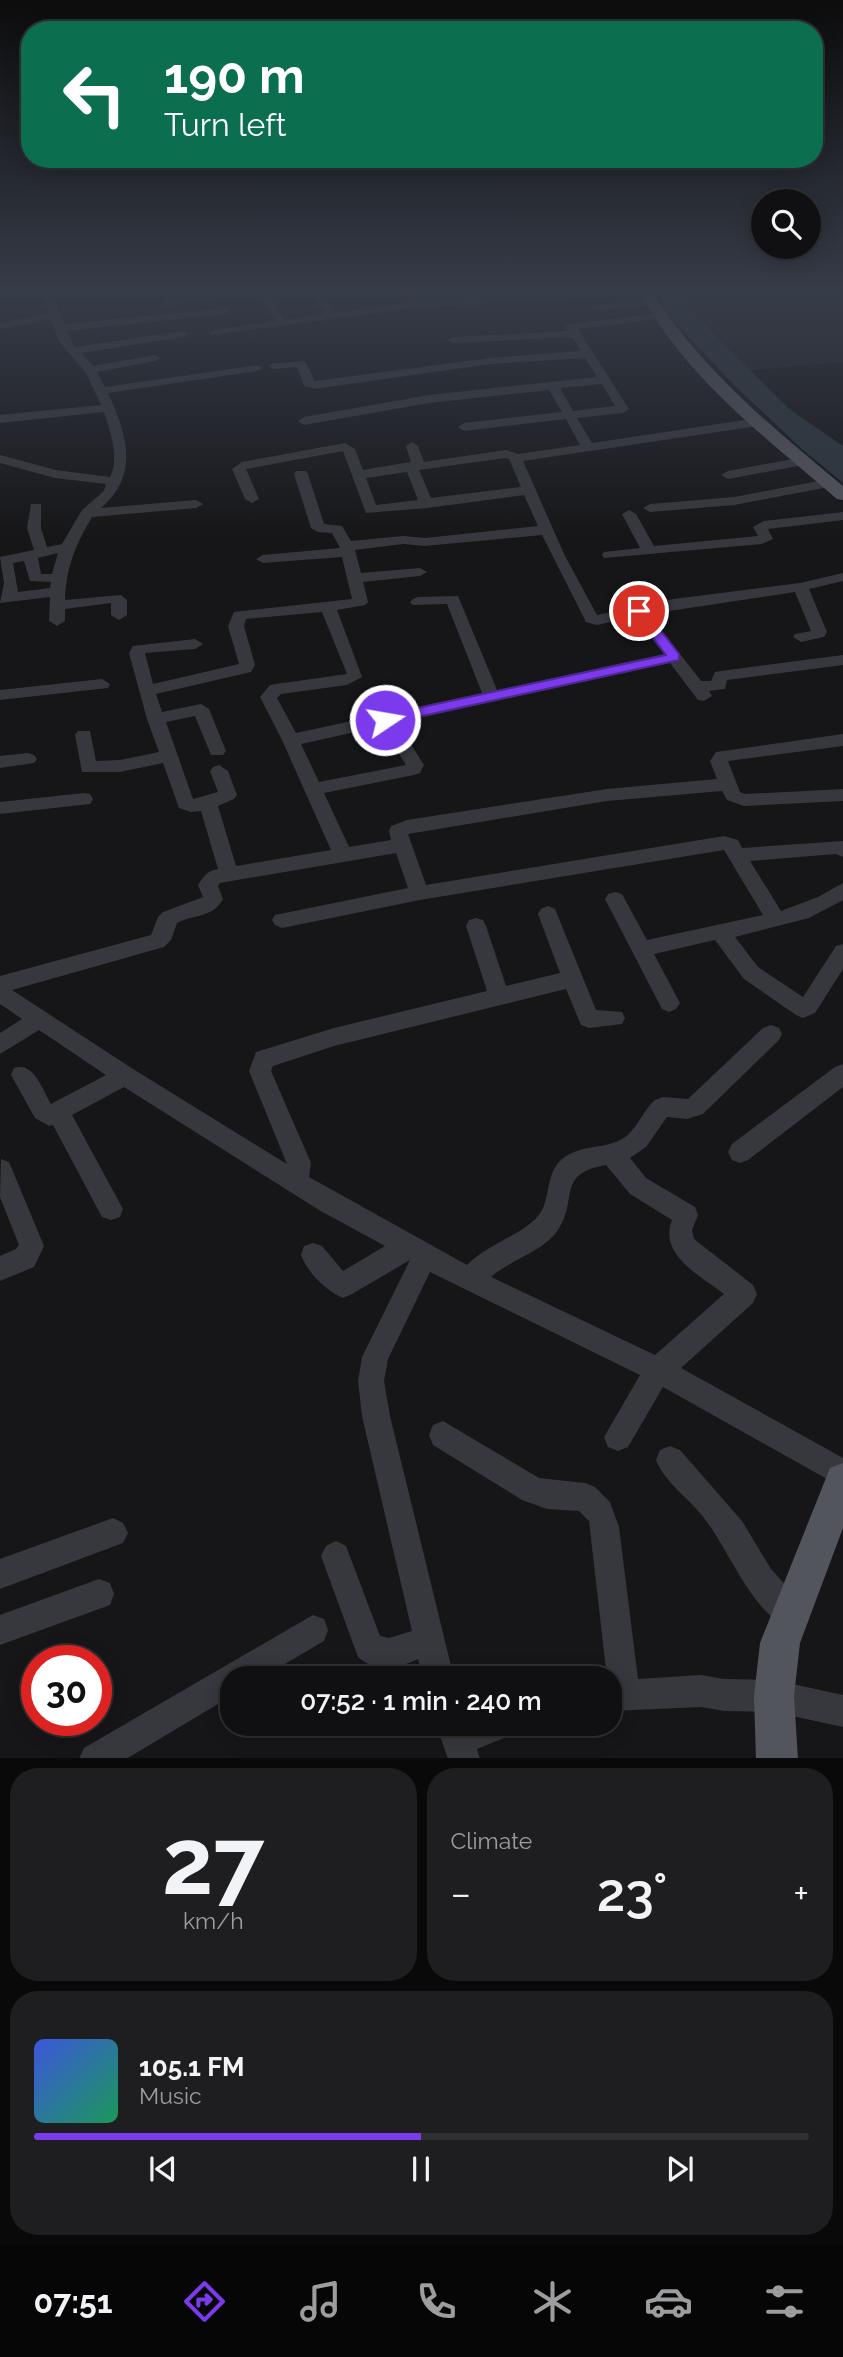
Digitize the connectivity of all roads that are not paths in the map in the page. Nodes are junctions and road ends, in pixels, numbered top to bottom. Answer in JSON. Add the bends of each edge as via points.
{"nodes":[{"id":1,"x":92,"y":376,"type":"edge"},
{"id":2,"x":202,"y":376,"type":"edge"},
{"id":3,"x":306,"y":376,"type":"edge"},
{"id":4,"x":481,"y":376,"type":"edge"},
{"id":5,"x":496,"y":376,"type":"edge"},
{"id":6,"x":505,"y":376,"type":"edge"},
{"id":7,"x":604,"y":376,"type":"edge"},
{"id":8,"x":713,"y":376,"type":"edge"},
{"id":9,"x":606,"y":379,"type":"junction"},
{"id":10,"x":552,"y":385,"type":"junction"},
{"id":11,"x":99,"y":391,"type":"junction"},
{"id":12,"x":107,"y":408,"type":"junction"},
{"id":13,"x":570,"y":416,"type":"junction"},
{"id":14,"x":0,"y":419,"type":"edge"},
{"id":15,"x":304,"y":421,"type":"dead end"},
{"id":16,"x":758,"y":422,"type":"junction"},
{"id":17,"x":464,"y":427,"type":"dead end"},
{"id":18,"x":412,"y":446,"type":"dead end"},
{"id":19,"x":589,"y":449,"type":"junction"},
{"id":20,"x":516,"y":457,"type":"junction"},
{"id":21,"x":0,"y":459,"type":"edge"},
{"id":22,"x":803,"y":461,"type":"junction"},
{"id":23,"x":415,"y":466,"type":"junction"},
{"id":24,"x":301,"y":474,"type":"dead end"},
{"id":25,"x":359,"y":475,"type":"junction"},
{"id":26,"x":728,"y":475,"type":"dead end"},
{"id":27,"x":114,"y":481,"type":"junction"},
{"id":28,"x":829,"y":483,"type":"junction"},
{"id":29,"x":530,"y":490,"type":"junction"},
{"id":30,"x":843,"y":495,"type":"edge"},
{"id":31,"x":252,"y":499,"type":"dead end"},
{"id":32,"x":196,"y":504,"type":"dead end"},
{"id":33,"x":427,"y":504,"type":"junction"},
{"id":34,"x":36,"y":507,"type":"dead end"},
{"id":35,"x":650,"y":508,"type":"dead end"},
{"id":36,"x":87,"y":513,"type":"junction"},
{"id":37,"x":629,"y":514,"type":"dead end"},
{"id":38,"x":843,"y":516,"type":"edge"},
{"id":39,"x":545,"y":530,"type":"junction"},
{"id":40,"x":67,"y":547,"type":"junction"},
{"id":41,"x":348,"y":549,"type":"junction"},
{"id":42,"x":649,"y":551,"type":"junction"},
{"id":43,"x":36,"y":553,"type":"junction"},
{"id":44,"x":609,"y":555,"type":"dead end"},
{"id":45,"x":263,"y":559,"type":"dead end"},
{"id":46,"x":2,"y":561,"type":"edge"},
{"id":47,"x":420,"y":572,"type":"dead end"},
{"id":48,"x":843,"y":577,"type":"edge"},
{"id":49,"x":355,"y":578,"type":"junction"},
{"id":50,"x":800,"y":587,"type":"junction"},
{"id":51,"x":57,"y":591,"type":"junction"},
{"id":52,"x":5,"y":598,"type":"edge"},
{"id":53,"x":418,"y":602,"type":"dead end"},
{"id":54,"x":328,"y":607,"type":"junction"},
{"id":55,"x":639,"y":611,"type":"junction"},
{"id":56,"x":120,"y":615,"type":"dead end"},
{"id":57,"x":57,"y":621,"type":"dead end"},
{"id":58,"x":801,"y":637,"type":"dead end"},
{"id":59,"x":195,"y":644,"type":"dead end"},
{"id":60,"x":674,"y":657,"type":"junction"},
{"id":61,"x":843,"y":660,"type":"edge"},
{"id":62,"x":102,"y":684,"type":"dead end"},
{"id":63,"x":147,"y":691,"type":"junction"},
{"id":64,"x":0,"y":695,"type":"edge"},
{"id":65,"x":492,"y":697,"type":"junction"},
{"id":66,"x":155,"y":719,"type":"junction"},
{"id":67,"x":84,"y":735,"type":"dead end"},
{"id":68,"x":399,"y":739,"type":"dead end"},
{"id":69,"x":291,"y":740,"type":"junction"},
{"id":70,"x":843,"y":740,"type":"edge"},
{"id":71,"x":218,"y":751,"type":"dead end"},
{"id":72,"x":168,"y":756,"type":"junction"},
{"id":73,"x":28,"y":759,"type":"dead end"},
{"id":74,"x":0,"y":762,"type":"edge"},
{"id":75,"x":219,"y":771,"type":"dead end"},
{"id":76,"x":728,"y":784,"type":"junction"},
{"id":77,"x":314,"y":789,"type":"junction"},
{"id":78,"x":843,"y":795,"type":"edge"},
{"id":79,"x":84,"y":799,"type":"dead end"},
{"id":80,"x":208,"y":803,"type":"junction"},
{"id":81,"x":0,"y":808,"type":"edge"},
{"id":82,"x":402,"y":845,"type":"junction"},
{"id":83,"x":842,"y":848,"type":"edge"},
{"id":84,"x":342,"y":853,"type":"junction"},
{"id":85,"x":737,"y":855,"type":"junction"},
{"id":86,"x":229,"y":873,"type":"junction"},
{"id":87,"x":843,"y":890,"type":"edge"},
{"id":88,"x":419,"y":893,"type":"junction"},
{"id":89,"x":615,"y":899,"type":"dead end"},
{"id":90,"x":548,"y":914,"type":"dead end"},
{"id":91,"x":775,"y":918,"type":"junction"},
{"id":92,"x":282,"y":920,"type":"dead end"},
{"id":93,"x":476,"y":926,"type":"dead end"},
{"id":94,"x":720,"y":932,"type":"junction"},
{"id":95,"x":643,"y":951,"type":"junction"},
{"id":96,"x":839,"y":966,"type":"edge"},
{"id":97,"x":573,"y":981,"type":"junction"},
{"id":98,"x":0,"y":985,"type":"edge"},
{"id":99,"x":0,"y":993,"type":"edge"},
{"id":100,"x":499,"y":997,"type":"junction"},
{"id":101,"x":668,"y":1003,"type":"dead end"},
{"id":102,"x":614,"y":1018,"type":"dead end"},
{"id":103,"x":37,"y":1020,"type":"junction"},
{"id":104,"x":771,"y":1034,"type":"dead end"},
{"id":105,"x":0,"y":1045,"type":"edge"},
{"id":106,"x":843,"y":1074,"type":"edge"},
{"id":107,"x":22,"y":1075,"type":"dead end"},
{"id":108,"x":125,"y":1076,"type":"junction"},
{"id":109,"x":59,"y":1112,"type":"junction"},
{"id":110,"x":740,"y":1152,"type":"dead end"},
{"id":111,"x":611,"y":1153,"type":"junction"},
{"id":112,"x":1,"y":1170,"type":"edge"},
{"id":113,"x":296,"y":1182,"type":"junction"},
{"id":114,"x":110,"y":1209,"type":"dead end"},
{"id":115,"x":417,"y":1250,"type":"junction"},
{"id":116,"x":313,"y":1255,"type":"dead end"},
{"id":117,"x":0,"y":1269,"type":"edge"},
{"id":118,"x":470,"y":1280,"type":"junction"},
{"id":119,"x":658,"y":1370,"type":"junction"},
{"id":120,"x":443,"y":1435,"type":"dead end"},
{"id":121,"x":618,"y":1437,"type":"dead end"},
{"id":122,"x":670,"y":1460,"type":"dead end"},
{"id":123,"x":843,"y":1474,"type":"edge"},
{"id":124,"x":843,"y":1481,"type":"edge"},
{"id":125,"x":113,"y":1532,"type":"dead end"},
{"id":126,"x":335,"y":1556,"type":"dead end"},
{"id":127,"x":0,"y":1574,"type":"edge"},
{"id":128,"x":99,"y":1594,"type":"dead end"},
{"id":129,"x":792,"y":1615,"type":"junction"},
{"id":130,"x":0,"y":1630,"type":"edge"},
{"id":131,"x":313,"y":1630,"type":"dead end"},
{"id":132,"x":428,"y":1640,"type":"junction"},
{"id":133,"x":435,"y":1666,"type":"edge"},
{"id":134,"x":615,"y":1666,"type":"edge"},
{"id":135,"x":622,"y":1696,"type":"edge"},
{"id":136,"x":774,"y":1696,"type":"junction"},
{"id":137,"x":843,"y":1712,"type":"edge"},
{"id":138,"x":97,"y":1758,"type":"edge"},
{"id":139,"x":777,"y":1758,"type":"edge"}],
"edges":[{"from":1,"to":11,"type":"street"},
{"from":2,"to":11,"type":"street"},
{"from":3,"to":4,"type":"street","via":[[314,385]]},
{"from":5,"to":15,"type":"street","via":[[390,405]]},
{"from":6,"to":10,"type":"street"},
{"from":7,"to":9,"type":"street"},
{"from":8,"to":16,"type":"main road"},
{"from":9,"to":10,"type":"street"},
{"from":9,"to":13,"type":"street","via":[[623,409]]},
{"from":10,"to":13,"type":"street"},
{"from":11,"to":12,"type":"street"},
{"from":12,"to":14,"type":"street"},
{"from":12,"to":27,"type":"street","via":[[121,464]]},
{"from":13,"to":17,"type":"street"},
{"from":13,"to":19,"type":"street"},
{"from":16,"to":19,"type":"street"},
{"from":16,"to":22,"type":"main road"},
{"from":18,"to":23,"type":"street"},
{"from":19,"to":20,"type":"street"},
{"from":20,"to":23,"type":"street","via":[[506,454]]},
{"from":20,"to":29,"type":"street"},
{"from":21,"to":27,"type":"street","via":[[55,474]]},
{"from":22,"to":26,"type":"street"},
{"from":22,"to":28,"type":"main road"},
{"from":23,"to":25,"type":"street"},
{"from":23,"to":33,"type":"street"},
{"from":24,"to":41,"type":"street","via":[[318,528],[337,529]]},
{"from":25,"to":31,"type":"street","via":[[345,447],[245,464],[239,469]]},
{"from":25,"to":33,"type":"street","via":[[371,510]]},
{"from":27,"to":36,"type":"street","via":[[107,497]]},
{"from":28,"to":30,"type":"main road"},
{"from":28,"to":35,"type":"street","via":[[734,501]]},
{"from":29,"to":33,"type":"street"},
{"from":29,"to":39,"type":"street"},
{"from":32,"to":36,"type":"street"},
{"from":34,"to":43,"type":"street"},
{"from":36,"to":40,"type":"street"},
{"from":37,"to":42,"type":"street"},
{"from":38,"to":42,"type":"street","via":[[764,525],[760,527],[766,539],[762,540]]},
{"from":39,"to":41,"type":"street"},
{"from":39,"to":55,"type":"street","via":[[588,617],[597,620]]},
{"from":40,"to":43,"type":"street"},
{"from":40,"to":51,"type":"street"},
{"from":41,"to":45,"type":"street"},
{"from":41,"to":49,"type":"street"},
{"from":42,"to":44,"type":"street"},
{"from":43,"to":46,"type":"street"},
{"from":43,"to":51,"type":"street","via":[[35,579]]},
{"from":46,"to":52,"type":"street","via":[[10,583]]},
{"from":47,"to":49,"type":"street"},
{"from":48,"to":50,"type":"street"},
{"from":49,"to":54,"type":"street","via":[[360,602]]},
{"from":50,"to":55,"type":"street"},
{"from":50,"to":58,"type":"street","via":[[819,632]]},
{"from":51,"to":52,"type":"street"},
{"from":51,"to":56,"type":"street","via":[[116,598]]},
{"from":51,"to":57,"type":"street"},
{"from":53,"to":65,"type":"street","via":[[453,599]]},
{"from":54,"to":63,"type":"street","via":[[239,615],[236,626],[245,668]]},
{"from":54,"to":69,"type":"street","via":[[355,674],[347,680],[268,694]]},
{"from":55,"to":60,"type":"street"},
{"from":59,"to":63,"type":"street","via":[[137,650]]},
{"from":60,"to":61,"type":"street","via":[[701,692],[719,685],[722,676]]},
{"from":60,"to":65,"type":"street"},
{"from":62,"to":64,"type":"street"},
{"from":63,"to":66,"type":"street"},
{"from":65,"to":69,"type":"street"},
{"from":66,"to":71,"type":"street","via":[[201,709]]},
{"from":66,"to":72,"type":"street"},
{"from":67,"to":72,"type":"street","via":[[88,768]]},
{"from":68,"to":77,"type":"street","via":[[414,769]]},
{"from":69,"to":77,"type":"street"},
{"from":70,"to":76,"type":"street","via":[[722,756],[719,761]]},
{"from":72,"to":80,"type":"street","via":[[185,803]]},
{"from":73,"to":74,"type":"street"},
{"from":75,"to":80,"type":"street","via":[[228,795]]},
{"from":76,"to":78,"type":"street","via":[[733,796],[744,800]]},
{"from":76,"to":82,"type":"street","via":[[607,794],[407,827],[398,831]]},
{"from":77,"to":84,"type":"street"},
{"from":79,"to":81,"type":"street"},
{"from":80,"to":86,"type":"street"},
{"from":82,"to":84,"type":"street"},
{"from":82,"to":88,"type":"street"},
{"from":83,"to":85,"type":"street"},
{"from":84,"to":86,"type":"street"},
{"from":85,"to":88,"type":"street","via":[[724,843]]},
{"from":85,"to":91,"type":"street"},
{"from":86,"to":98,"type":"street","via":[[210,880],[211,903],[172,915],[157,941]]},
{"from":87,"to":91,"type":"street","via":[[821,906]]},
{"from":88,"to":92,"type":"street"},
{"from":89,"to":95,"type":"street"},
{"from":90,"to":97,"type":"street"},
{"from":91,"to":94,"type":"street"},
{"from":93,"to":100,"type":"street"},
{"from":94,"to":95,"type":"street"},
{"from":94,"to":96,"type":"street","via":[[751,973],[803,1009]]},
{"from":95,"to":101,"type":"street"},
{"from":97,"to":100,"type":"street"},
{"from":97,"to":102,"type":"street","via":[[589,1019]]},
{"from":99,"to":103,"type":"street"},
{"from":100,"to":113,"type":"street","via":[[264,1059],[260,1072],[299,1163]]},
{"from":103,"to":105,"type":"street"},
{"from":103,"to":108,"type":"street"},
{"from":104,"to":111,"type":"street","via":[[702,1101],[687,1109],[663,1107],[632,1146]]},
{"from":106,"to":110,"type":"street"},
{"from":107,"to":109,"type":"street","via":[[46,1115]]},
{"from":108,"to":109,"type":"street"},
{"from":108,"to":113,"type":"street"},
{"from":109,"to":114,"type":"street"},
{"from":111,"to":118,"type":"street","via":[[580,1160],[567,1170],[552,1219]]},
{"from":111,"to":119,"type":"street","via":[[638,1186],[686,1215],[680,1230],[683,1246],[744,1294]]},
{"from":112,"to":117,"type":"street","via":[[32,1246],[25,1258]]},
{"from":113,"to":115,"type":"street"},
{"from":115,"to":116,"type":"street","via":[[343,1285]]},
{"from":115,"to":118,"type":"street"},
{"from":115,"to":132,"type":"street","via":[[375,1357],[372,1381]]},
{"from":118,"to":119,"type":"street"},
{"from":119,"to":121,"type":"street"},
{"from":119,"to":123,"type":"street"},
{"from":120,"to":134,"type":"street","via":[[532,1490],[585,1497],[600,1512],[605,1527]]},
{"from":122,"to":129,"type":"street","via":[[712,1505],[760,1580]]},
{"from":124,"to":129,"type":"main road"},
{"from":125,"to":127,"type":"street"},
{"from":126,"to":132,"type":"street","via":[[374,1652],[386,1656]]},
{"from":128,"to":130,"type":"street"},
{"from":129,"to":136,"type":"main road","via":[[780,1643]]},
{"from":131,"to":138,"type":"street"},
{"from":132,"to":133,"type":"street"},
{"from":135,"to":136,"type":"street","via":[[701,1690]]},
{"from":136,"to":137,"type":"street"},
{"from":136,"to":139,"type":"main road"}]}
